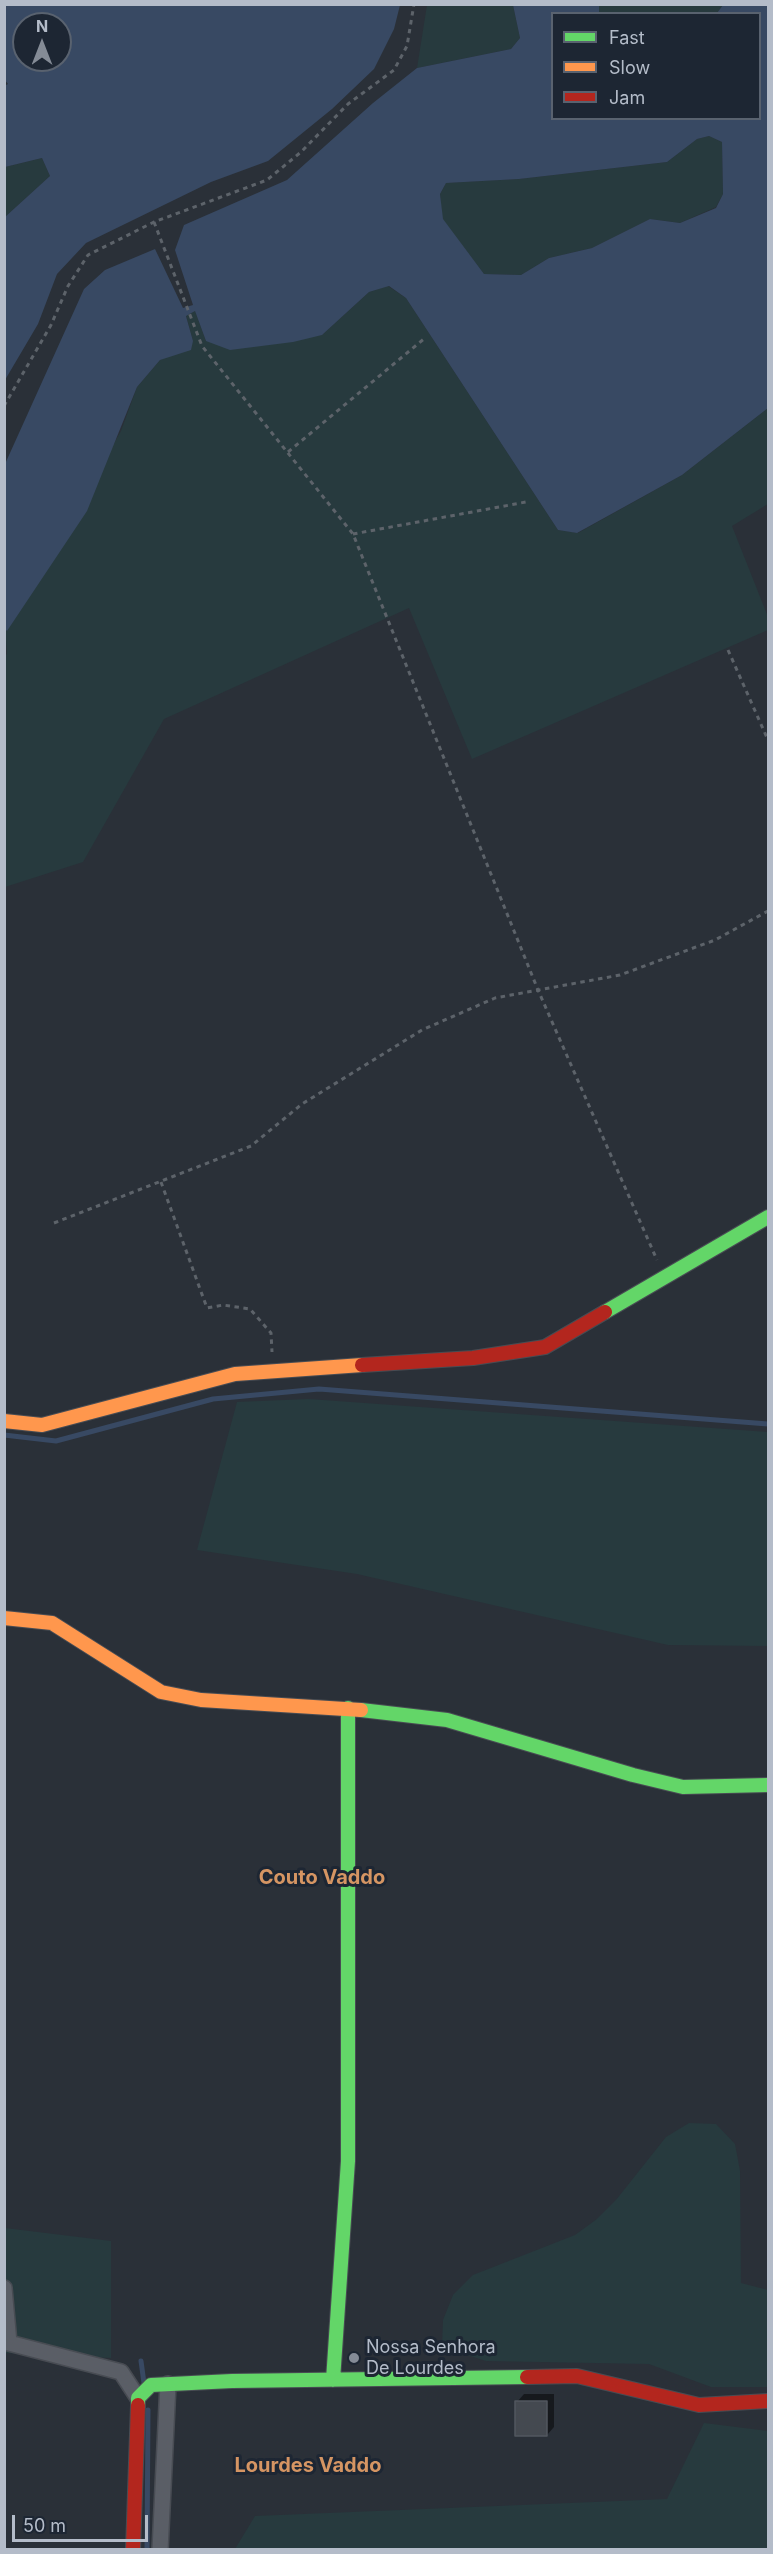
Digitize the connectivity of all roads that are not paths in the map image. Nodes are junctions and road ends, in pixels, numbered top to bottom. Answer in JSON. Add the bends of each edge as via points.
{"nodes":[{"id":1,"x":768,"y":1217,"type":"edge"},
{"id":2,"x":4,"y":1421,"type":"edge"},
{"id":3,"x":4,"y":1618,"type":"edge"},
{"id":4,"x":348,"y":1708,"type":"junction"},
{"id":5,"x":768,"y":1785,"type":"edge"},
{"id":6,"x":4,"y":2288,"type":"edge"},
{"id":7,"x":333,"y":2380,"type":"junction"},
{"id":8,"x":168,"y":2384,"type":"junction"},
{"id":9,"x":138,"y":2398,"type":"junction"},
{"id":10,"x":768,"y":2401,"type":"edge"},
{"id":11,"x":133,"y":2550,"type":"edge"},
{"id":12,"x":160,"y":2550,"type":"edge"}],
"edges":[{"from":1,"to":2,"type":"street","via":[[545,1347],[473,1358],[235,1374],[42,1425]]},
{"from":3,"to":4,"type":"street","via":[[52,1623],[161,1692],[201,1700]]},
{"from":4,"to":5,"type":"street","via":[[447,1720],[683,1788]]},
{"from":4,"to":7,"type":"street","via":[[348,2161]]},
{"from":6,"to":9,"type":"street","via":[[9,2343],[121,2372]]},
{"from":7,"to":8,"type":"street"},
{"from":7,"to":10,"type":"street","via":[[577,2376],[699,2405]]},
{"from":8,"to":9,"type":"street","via":[[151,2385]]},
{"from":8,"to":12,"type":"street"},
{"from":9,"to":11,"type":"street"}]}
